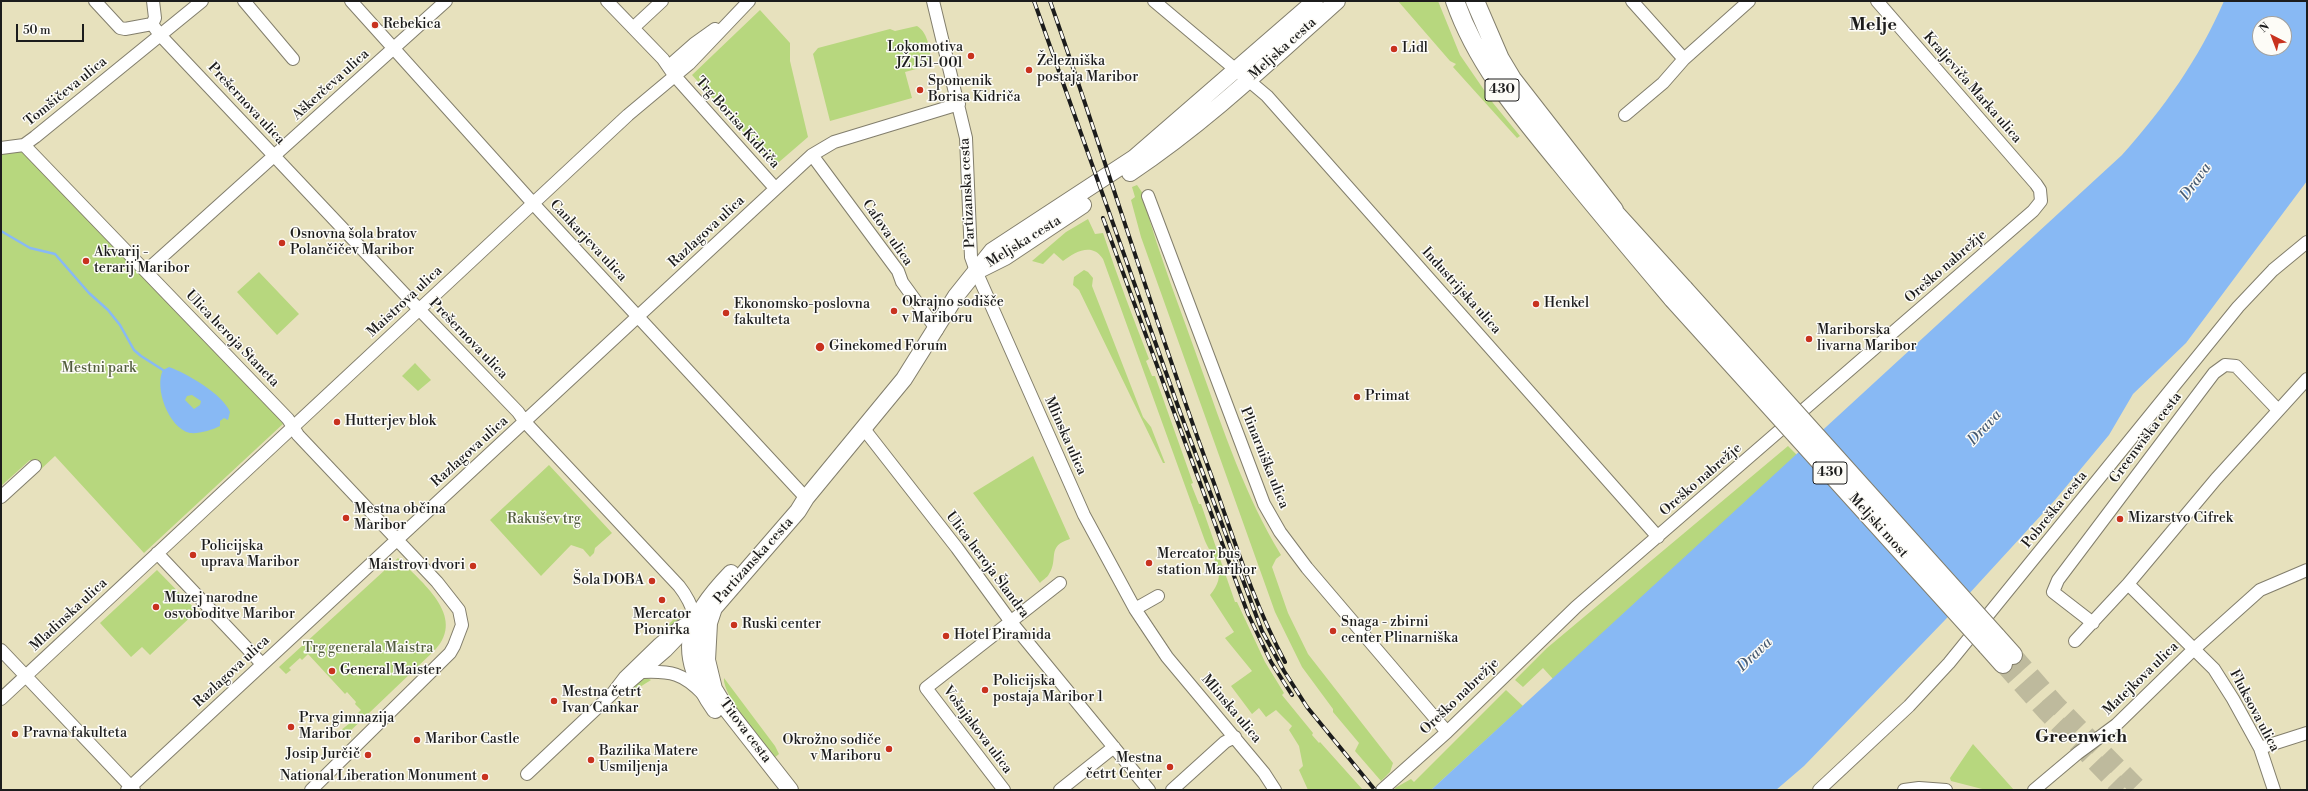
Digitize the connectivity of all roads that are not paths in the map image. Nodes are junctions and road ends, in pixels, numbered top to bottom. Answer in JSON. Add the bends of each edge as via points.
{"nodes":[{"id":1,"x":95,"y":1,"type":"edge"},
{"id":2,"x":153,"y":1,"type":"edge"},
{"id":3,"x":202,"y":1,"type":"edge"},
{"id":4,"x":244,"y":1,"type":"edge"},
{"id":5,"x":351,"y":1,"type":"edge"},
{"id":6,"x":446,"y":1,"type":"edge"},
{"id":7,"x":607,"y":1,"type":"edge"},
{"id":8,"x":662,"y":1,"type":"edge"},
{"id":9,"x":749,"y":1,"type":"edge"},
{"id":10,"x":933,"y":1,"type":"edge"},
{"id":11,"x":1154,"y":1,"type":"edge"},
{"id":12,"x":1315,"y":1,"type":"edge"},
{"id":13,"x":1337,"y":1,"type":"edge"},
{"id":14,"x":1475,"y":1,"type":"edge"},
{"id":15,"x":1632,"y":1,"type":"edge"},
{"id":16,"x":1749,"y":1,"type":"edge"},
{"id":17,"x":1877,"y":1,"type":"edge"},
{"id":18,"x":1456,"y":2,"type":"edge"},
{"id":19,"x":152,"y":24,"type":"junction"},
{"id":20,"x":633,"y":28,"type":"junction"},
{"id":21,"x":160,"y":35,"type":"junction"},
{"id":22,"x":394,"y":48,"type":"junction"},
{"id":23,"x":293,"y":59,"type":"dead end"},
{"id":24,"x":1684,"y":59,"type":"junction"},
{"id":25,"x":1237,"y":70,"type":"junction"},
{"id":26,"x":672,"y":71,"type":"junction"},
{"id":27,"x":1249,"y":80,"type":"junction"},
{"id":28,"x":959,"y":104,"type":"junction"},
{"id":29,"x":1625,"y":114,"type":"dead end"},
{"id":30,"x":24,"y":145,"type":"junction"},
{"id":31,"x":1,"y":148,"type":"edge"},
{"id":32,"x":812,"y":155,"type":"junction"},
{"id":33,"x":274,"y":156,"type":"junction"},
{"id":34,"x":775,"y":188,"type":"junction"},
{"id":35,"x":2042,"y":195,"type":"joint"},
{"id":36,"x":1148,"y":196,"type":"dead end"},
{"id":37,"x":533,"y":203,"type":"junction"},
{"id":38,"x":1616,"y":222,"type":"junction"},
{"id":39,"x":2307,"y":242,"type":"edge"},
{"id":40,"x":146,"y":271,"type":"junction"},
{"id":41,"x":976,"y":271,"type":"junction"},
{"id":42,"x":419,"y":310,"type":"junction"},
{"id":43,"x":638,"y":317,"type":"junction"},
{"id":44,"x":936,"y":330,"type":"junction"},
{"id":45,"x":2307,"y":379,"type":"edge"},
{"id":46,"x":2278,"y":410,"type":"junction"},
{"id":47,"x":1792,"y":420,"type":"junction"},
{"id":48,"x":525,"y":422,"type":"junction"},
{"id":49,"x":293,"y":428,"type":"junction"},
{"id":50,"x":864,"y":429,"type":"junction"},
{"id":51,"x":35,"y":466,"type":"dead end"},
{"id":52,"x":1,"y":497,"type":"edge"},
{"id":53,"x":806,"y":498,"type":"junction"},
{"id":54,"x":1658,"y":537,"type":"junction"},
{"id":55,"x":397,"y":539,"type":"junction"},
{"id":56,"x":158,"y":554,"type":"junction"},
{"id":57,"x":2307,"y":570,"type":"edge"},
{"id":58,"x":1060,"y":583,"type":"dead end"},
{"id":59,"x":2128,"y":584,"type":"junction"},
{"id":60,"x":1158,"y":596,"type":"dead end"},
{"id":61,"x":718,"y":603,"type":"junction"},
{"id":62,"x":1135,"y":609,"type":"junction"},
{"id":63,"x":696,"y":618,"type":"junction"},
{"id":64,"x":1011,"y":622,"type":"junction"},
{"id":65,"x":2093,"y":623,"type":"junction"},
{"id":66,"x":1980,"y":627,"type":"junction"},
{"id":67,"x":2075,"y":641,"type":"dead end"},
{"id":68,"x":1,"y":650,"type":"edge"},
{"id":69,"x":2193,"y":650,"type":"junction"},
{"id":70,"x":2008,"y":659,"type":"tunnel mouth"},
{"id":71,"x":262,"y":664,"type":"junction"},
{"id":72,"x":708,"y":667,"type":"junction"},
{"id":73,"x":643,"y":672,"type":"junction"},
{"id":74,"x":25,"y":676,"type":"junction"},
{"id":75,"x":612,"y":694,"type":"junction"},
{"id":76,"x":1,"y":698,"type":"edge"},
{"id":77,"x":707,"y":698,"type":"junction"},
{"id":78,"x":1447,"y":732,"type":"junction"},
{"id":79,"x":2307,"y":733,"type":"edge"},
{"id":80,"x":1235,"y":738,"type":"junction"},
{"id":81,"x":1114,"y":747,"type":"junction"},
{"id":82,"x":2260,"y":748,"type":"junction"},
{"id":83,"x":528,"y":774,"type":"dead end"},
{"id":84,"x":130,"y":789,"type":"edge"},
{"id":85,"x":1931,"y":789,"type":"edge"},
{"id":86,"x":311,"y":790,"type":"edge"},
{"id":87,"x":778,"y":790,"type":"edge"},
{"id":88,"x":790,"y":790,"type":"edge"},
{"id":89,"x":1004,"y":790,"type":"edge"},
{"id":90,"x":1060,"y":790,"type":"edge"},
{"id":91,"x":1149,"y":790,"type":"edge"},
{"id":92,"x":1172,"y":790,"type":"edge"},
{"id":93,"x":1275,"y":790,"type":"edge"},
{"id":94,"x":1382,"y":790,"type":"edge"},
{"id":95,"x":1819,"y":790,"type":"edge"},
{"id":96,"x":1904,"y":790,"type":"edge"},
{"id":97,"x":1946,"y":790,"type":"edge"},
{"id":98,"x":2034,"y":790,"type":"edge"},
{"id":99,"x":2274,"y":790,"type":"edge"}],
"edges":[{"from":1,"to":19,"type":"street","via":[[120,28]]},
{"from":2,"to":19,"type":"street","via":[[155,18]]},
{"from":3,"to":21,"type":"street","name":"Tomšičeva ulica"},
{"from":4,"to":23,"type":"street"},
{"from":5,"to":22,"type":"street","name":"Cankarjeva ulica"},
{"from":6,"to":22,"type":"street","name":"Aškerčeva ulica"},
{"from":7,"to":20,"type":"street","name":"Trg Borisa Kidriča"},
{"from":8,"to":20,"type":"street"},
{"from":9,"to":26,"type":"street","name":"Maistrova ulica","via":[[689,64]]},
{"from":10,"to":28,"type":"street","name":"Partizanska cesta"},
{"from":11,"to":25,"type":"street","name":"Industrijska ulica"},
{"from":12,"to":25,"type":"main road","name":"Meljska cesta"},
{"from":13,"to":27,"type":"main road","name":"Meljska cesta"},
{"from":14,"to":38,"type":"highway","via":[[1500,59],[1512,79],[1573,154]]},
{"from":15,"to":24,"type":"street"},
{"from":16,"to":24,"type":"street"},
{"from":17,"to":35,"type":"street","name":"Kraljeviča Marka ulica","via":[[2036,184]]},
{"from":18,"to":38,"type":"highway","number":"430","via":[[1505,85]]},
{"from":19,"to":21,"type":"street","name":"Prešernova ulica"},
{"from":20,"to":26,"type":"street","name":"Trg Borisa Kidriča"},
{"from":21,"to":30,"type":"street","name":"Tomšičeva ulica"},
{"from":21,"to":33,"type":"street","name":"Prešernova ulica"},
{"from":22,"to":33,"type":"street","name":"Aškerčeva ulica"},
{"from":22,"to":37,"type":"street","name":"Cankarjeva ulica"},
{"from":24,"to":29,"type":"street","via":[[1663,83]]},
{"from":25,"to":27,"type":"street","name":"Industrijska ulica"},
{"from":25,"to":41,"type":"main road","name":"Meljska cesta","via":[[1134,158],[1077,197],[1000,243]]},
{"from":26,"to":34,"type":"street","name":"Trg Borisa Kidriča"},
{"from":26,"to":37,"type":"street","name":"Maistrova ulica"},
{"from":27,"to":41,"type":"main road","name":"Meljska cesta","via":[[1168,148],[1005,257]]},
{"from":27,"to":54,"type":"street","name":"Industrijska ulica","via":[[1335,170]]},
{"from":28,"to":32,"type":"street","name":"Trg Borisa Kidriča","via":[[834,142]]},
{"from":28,"to":41,"type":"street","name":"Partizanska cesta","via":[[966,138],[971,257]]},
{"from":30,"to":31,"type":"street"},
{"from":30,"to":40,"type":"street","name":"Ulica heroja Staneta"},
{"from":32,"to":34,"type":"street","name":"Trg Borisa Kidriča"},
{"from":32,"to":44,"type":"street","name":"Cafova ulica","via":[[900,275],[902,282]]},
{"from":33,"to":40,"type":"street","name":"Aškerčeva ulica"},
{"from":33,"to":42,"type":"street","name":"Prešernova ulica"},
{"from":34,"to":43,"type":"street","name":"Razlagova ulica"},
{"from":35,"to":47,"type":"street","name":"Oreško nabrežje","via":[[2041,201],[2033,211]]},
{"from":36,"to":78,"type":"street","name":"Plinarniška ulica","via":[[1206,344],[1243,452],[1264,504],[1307,568]]},
{"from":37,"to":42,"type":"street","name":"Maistrova ulica"},
{"from":37,"to":43,"type":"street","name":"Cankarjeva ulica"},
{"from":38,"to":70,"type":"highway","name":"Meljski most","number":"430","bridge":true},
{"from":39,"to":66,"type":"street","name":"Pobreška cesta","via":[[2273,270],[2238,307]]},
{"from":40,"to":49,"type":"street","name":"Ulica heroja Staneta","via":[[288,419]]},
{"from":41,"to":44,"type":"main road","name":"Partizanska cesta","via":[[956,296]]},
{"from":41,"to":62,"type":"street","name":"Mlinska ulica","via":[[1084,515]]},
{"from":42,"to":48,"type":"street","name":"Prešernova ulica"},
{"from":42,"to":49,"type":"street","name":"Maistrova ulica"},
{"from":43,"to":48,"type":"street","name":"Razlagova ulica"},
{"from":43,"to":53,"type":"street","name":"Cankarjeva ulica"},
{"from":44,"to":50,"type":"main road","name":"Partizanska cesta","via":[[911,370]]},
{"from":45,"to":46,"type":"street"},
{"from":46,"to":59,"type":"street"},
{"from":46,"to":65,"type":"street","name":"Greenwiška cesta","via":[[2241,369],[2231,365],[2219,368],[2058,580],[2053,592]]},
{"from":47,"to":54,"type":"street","name":"Oreško nabrežje"},
{"from":47,"to":66,"type":"street","name":"Meljski most"},
{"from":48,"to":55,"type":"street","name":"Razlagova ulica"},
{"from":48,"to":63,"type":"street","name":"Prešernova ulica","via":[[680,586]]},
{"from":49,"to":55,"type":"street","name":"Ulica heroja Staneta"},
{"from":49,"to":56,"type":"street","name":"Maistrova ulica"},
{"from":50,"to":53,"type":"main road","name":"Partizanska cesta"},
{"from":50,"to":64,"type":"street","name":"Ulica heroja Šlandra"},
{"from":51,"to":52,"type":"street"},
{"from":53,"to":61,"type":"main road","name":"Partizanska cesta","via":[[798,511]]},
{"from":53,"to":63,"type":"main road","name":"Partizanska cesta","via":[[789,512],[713,592]]},
{"from":54,"to":78,"type":"street","name":"Oreško nabrežje","via":[[1537,642]]},
{"from":55,"to":71,"type":"street","name":"Razlagova ulica"},
{"from":55,"to":86,"type":"street","via":[[446,592],[459,610],[462,617],[460,631],[454,646],[441,663]]},
{"from":56,"to":71,"type":"street"},
{"from":56,"to":74,"type":"street","name":"Mladinska ulica"},
{"from":57,"to":69,"type":"street","name":"Matejkova ulica","via":[[2260,590]]},
{"from":58,"to":64,"type":"street"},
{"from":59,"to":65,"type":"street"},
{"from":59,"to":69,"type":"street","name":"Fluksova ulica"},
{"from":60,"to":62,"type":"street"},
{"from":61,"to":63,"type":"street","name":"Partizanska cesta"},
{"from":61,"to":72,"type":"main road","name":"Titova cesta","via":[[709,623]]},
{"from":62,"to":80,"type":"street","name":"Mlinska ulica","via":[[1168,657]]},
{"from":63,"to":72,"type":"street","name":"Titova cesta","via":[[703,655]]},
{"from":63,"to":73,"type":"street","name":"Partizanska cesta"},
{"from":63,"to":75,"type":"street","name":"Partizanska cesta","via":[[678,628],[659,644],[625,677]]},
{"from":63,"to":77,"type":"main road","name":"Titova cesta","via":[[691,633],[690,649],[697,679]]},
{"from":64,"to":81,"type":"street","name":"Ulica heroja Šlandra"},
{"from":64,"to":89,"type":"street","name":"Vošnjakova ulica","via":[[926,688]]},
{"from":65,"to":67,"type":"street"},
{"from":66,"to":95,"type":"street","name":"Pobreška cesta","via":[[1909,706]]},
{"from":68,"to":74,"type":"street"},
{"from":69,"to":82,"type":"street","name":"Fluksova ulica","via":[[2208,662],[2222,680]]},
{"from":69,"to":98,"type":"street","name":"Matejkova ulica","via":[[2116,725]]},
{"from":71,"to":84,"type":"street","name":"Razlagova ulica"},
{"from":72,"to":88,"type":"main road","name":"Titova cesta","via":[[714,689],[725,707]]},
{"from":73,"to":75,"type":"street","name":"Partizanska cesta","via":[[627,686]]},
{"from":73,"to":77,"type":"street","via":[[661,671],[681,676]]},
{"from":74,"to":76,"type":"street","name":"Mladinska ulica"},
{"from":74,"to":84,"type":"street"},
{"from":75,"to":83,"type":"street","name":"Partizanska cesta"},
{"from":77,"to":87,"type":"main road","name":"Titova cesta"},
{"from":78,"to":94,"type":"street","name":"Oreško nabrežje"},
{"from":79,"to":82,"type":"street"},
{"from":80,"to":92,"type":"street","via":[[1225,742]]},
{"from":80,"to":93,"type":"street","name":"Mlinska ulica"},
{"from":81,"to":90,"type":"street"},
{"from":81,"to":91,"type":"street","name":"Ulica heroja Šlandra"},
{"from":82,"to":99,"type":"street","name":"Fluksova ulica"},
{"from":85,"to":96,"type":"street"},
{"from":85,"to":97,"type":"street"}]}
